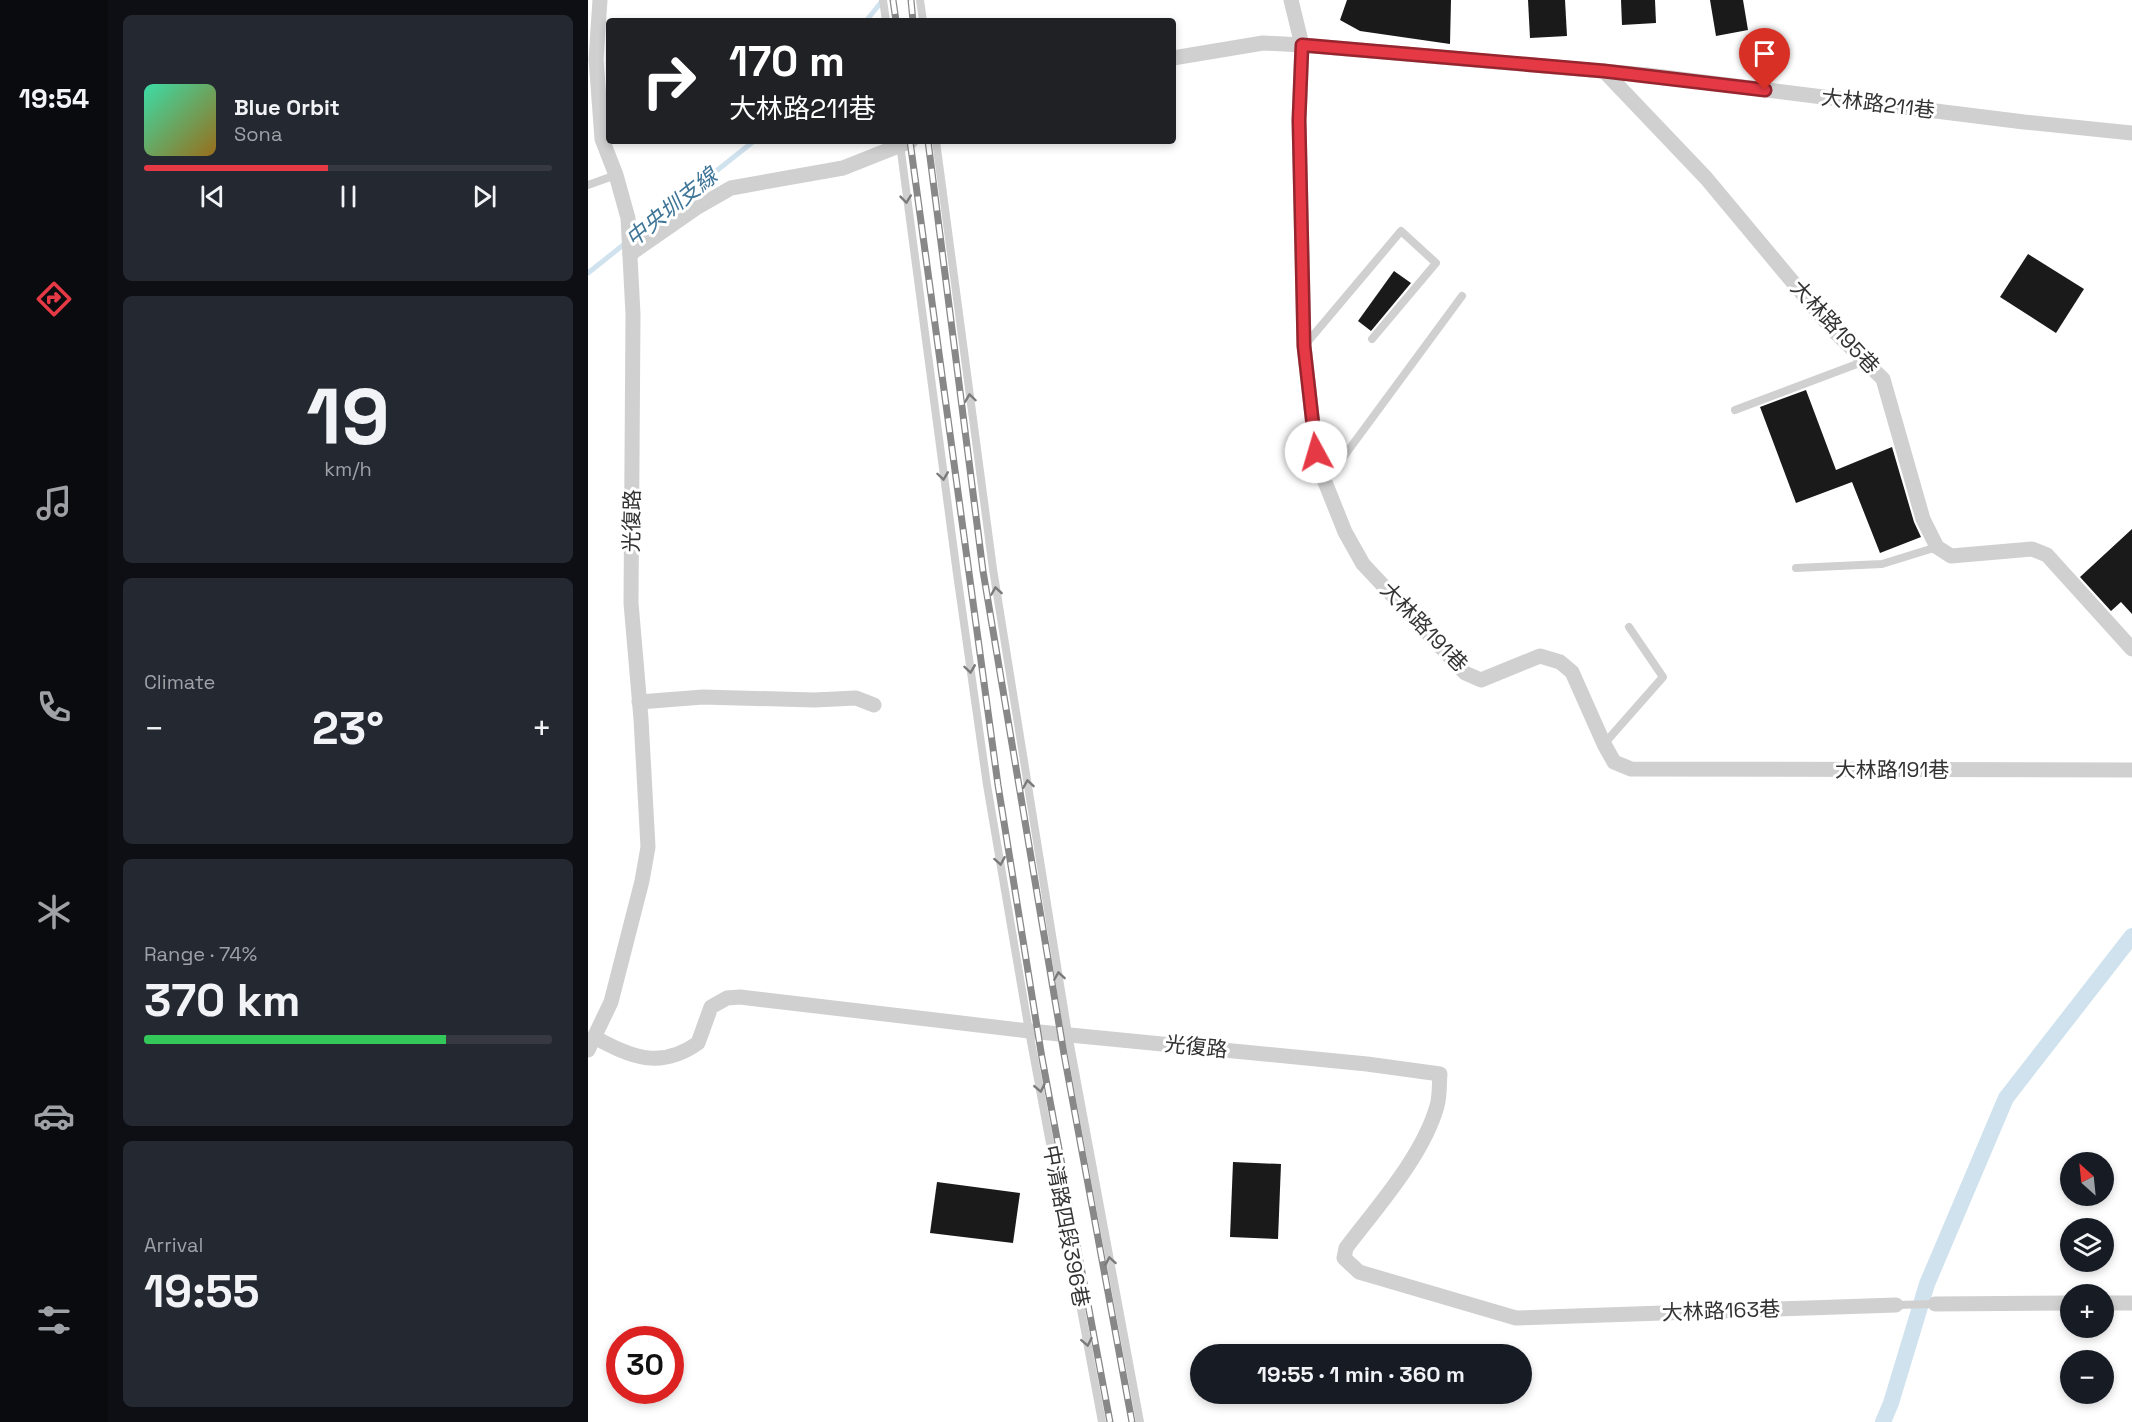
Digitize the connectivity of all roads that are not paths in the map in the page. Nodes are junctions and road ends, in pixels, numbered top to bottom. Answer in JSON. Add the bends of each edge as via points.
{"nodes":[{"id":1,"x":600,"y":0,"type":"edge"},
{"id":2,"x":920,"y":0,"type":"edge"},
{"id":3,"x":1292,"y":0,"type":"edge"},
{"id":4,"x":923,"y":18,"type":"edge"},
{"id":5,"x":1302,"y":45,"type":"junction"},
{"id":6,"x":1176,"y":58,"type":"edge"},
{"id":7,"x":1604,"y":71,"type":"junction"},
{"id":8,"x":2132,"y":133,"type":"edge"},
{"id":9,"x":899,"y":144,"type":"edge"},
{"id":10,"x":904,"y":144,"type":"edge"},
{"id":11,"x":936,"y":144,"type":"edge"},
{"id":12,"x":616,"y":175,"type":"junction"},
{"id":13,"x":588,"y":185,"type":"edge"},
{"id":14,"x":630,"y":254,"type":"junction"},
{"id":15,"x":1462,"y":296,"type":"dead end"},
{"id":16,"x":1372,"y":339,"type":"dead end"},
{"id":17,"x":1304,"y":346,"type":"junction"},
{"id":18,"x":1865,"y":361,"type":"junction"},
{"id":19,"x":1735,"y":410,"type":"dead end"},
{"id":20,"x":1325,"y":482,"type":"junction"},
{"id":21,"x":1937,"y":547,"type":"junction"},
{"id":22,"x":1796,"y":568,"type":"dead end"},
{"id":23,"x":1629,"y":627,"type":"dead end"},
{"id":24,"x":2132,"y":649,"type":"edge"},
{"id":25,"x":639,"y":702,"type":"junction"},
{"id":26,"x":874,"y":705,"type":"dead end"},
{"id":27,"x":1604,"y":744,"type":"junction"},
{"id":28,"x":2132,"y":770,"type":"edge"},
{"id":29,"x":1029,"y":1031,"type":"junction"},
{"id":30,"x":1068,"y":1034,"type":"junction"},
{"id":31,"x":591,"y":1044,"type":"edge"},
{"id":32,"x":2060,"y":1303,"type":"edge"},
{"id":33,"x":2114,"y":1303,"type":"edge"},
{"id":34,"x":2132,"y":1303,"type":"edge"},
{"id":35,"x":1935,"y":1304,"type":"joint"},
{"id":36,"x":1896,"y":1305,"type":"joint"},
{"id":37,"x":1516,"y":1318,"type":"joint"},
{"id":38,"x":1102,"y":1422,"type":"edge"},
{"id":39,"x":1140,"y":1422,"type":"edge"}],
"edges":[{"from":1,"to":12,"type":"street","name":"光復路","via":[[596,59],[602,139]]},
{"from":2,"to":4,"type":"lane"},
{"from":3,"to":5,"type":"street","name":"大林路191巷"},
{"from":5,"to":6,"type":"street","name":"大林路211巷","via":[[1263,44]]},
{"from":5,"to":7,"type":"street","name":"大林路211巷"},
{"from":5,"to":17,"type":"street","name":"大林路191巷","via":[[1299,120]]},
{"from":7,"to":8,"type":"street","name":"大林路211巷"},
{"from":7,"to":18,"type":"street","name":"大林路195巷","via":[[1706,178],[1832,328]]},
{"from":9,"to":14,"type":"street","via":[[843,168],[731,188]]},
{"from":10,"to":29,"type":"lane","name":"中清路四段396巷","one_way":true,"via":[[957,574],[987,785]]},
{"from":30,"to":11,"type":"lane","name":"中清路四段396巷","one_way":true,"via":[[993,569]]},
{"from":12,"to":13,"type":"lane"},
{"from":12,"to":14,"type":"street","name":"光復路","via":[[628,218]]},
{"from":14,"to":25,"type":"street","name":"光復路","via":[[631,603]]},
{"from":15,"to":20,"type":"lane"},
{"from":16,"to":17,"type":"lane","via":[[1436,263],[1401,231]]},
{"from":17,"to":20,"type":"street","name":"大林路191巷","via":[[1316,452]]},
{"from":18,"to":19,"type":"lane"},
{"from":18,"to":21,"type":"street","name":"大林路195巷","via":[[1883,379],[1923,519]]},
{"from":20,"to":27,"type":"street","name":"大林路191巷","via":[[1345,532],[1364,564],[1466,673],[1481,680],[1540,656],[1560,662],[1572,672]]},
{"from":21,"to":22,"type":"lane","via":[[1882,564]]},
{"from":21,"to":24,"type":"street","via":[[1951,556],[2032,549],[2047,555]]},
{"from":23,"to":27,"type":"lane","via":[[1663,677]]},
{"from":25,"to":26,"type":"street","via":[[703,697],[856,698]]},
{"from":25,"to":31,"type":"street","name":"光復路","via":[[648,846],[611,1002]]},
{"from":27,"to":28,"type":"street","name":"大林路191巷","via":[[1614,762],[1631,769]]},
{"from":29,"to":30,"type":"street","name":"光復路"},
{"from":29,"to":31,"type":"street","name":"光復路","via":[[740,997],[727,998],[711,1007],[698,1043],[677,1056],[649,1059]]},
{"from":29,"to":38,"type":"lane","name":"中清路四段396巷","one_way":true},
{"from":30,"to":37,"type":"street","name":"光復路","via":[[1440,1074],[1438,1105],[1426,1135],[1346,1248],[1344,1258],[1359,1272]]},
{"from":39,"to":30,"type":"lane","name":"中清路四段396巷","one_way":true},
{"from":32,"to":35,"type":"street"},
{"from":33,"to":34,"type":"street"},
{"from":35,"to":36,"type":"lane"},
{"from":36,"to":37,"type":"street","name":"大林路163巷"}]}
